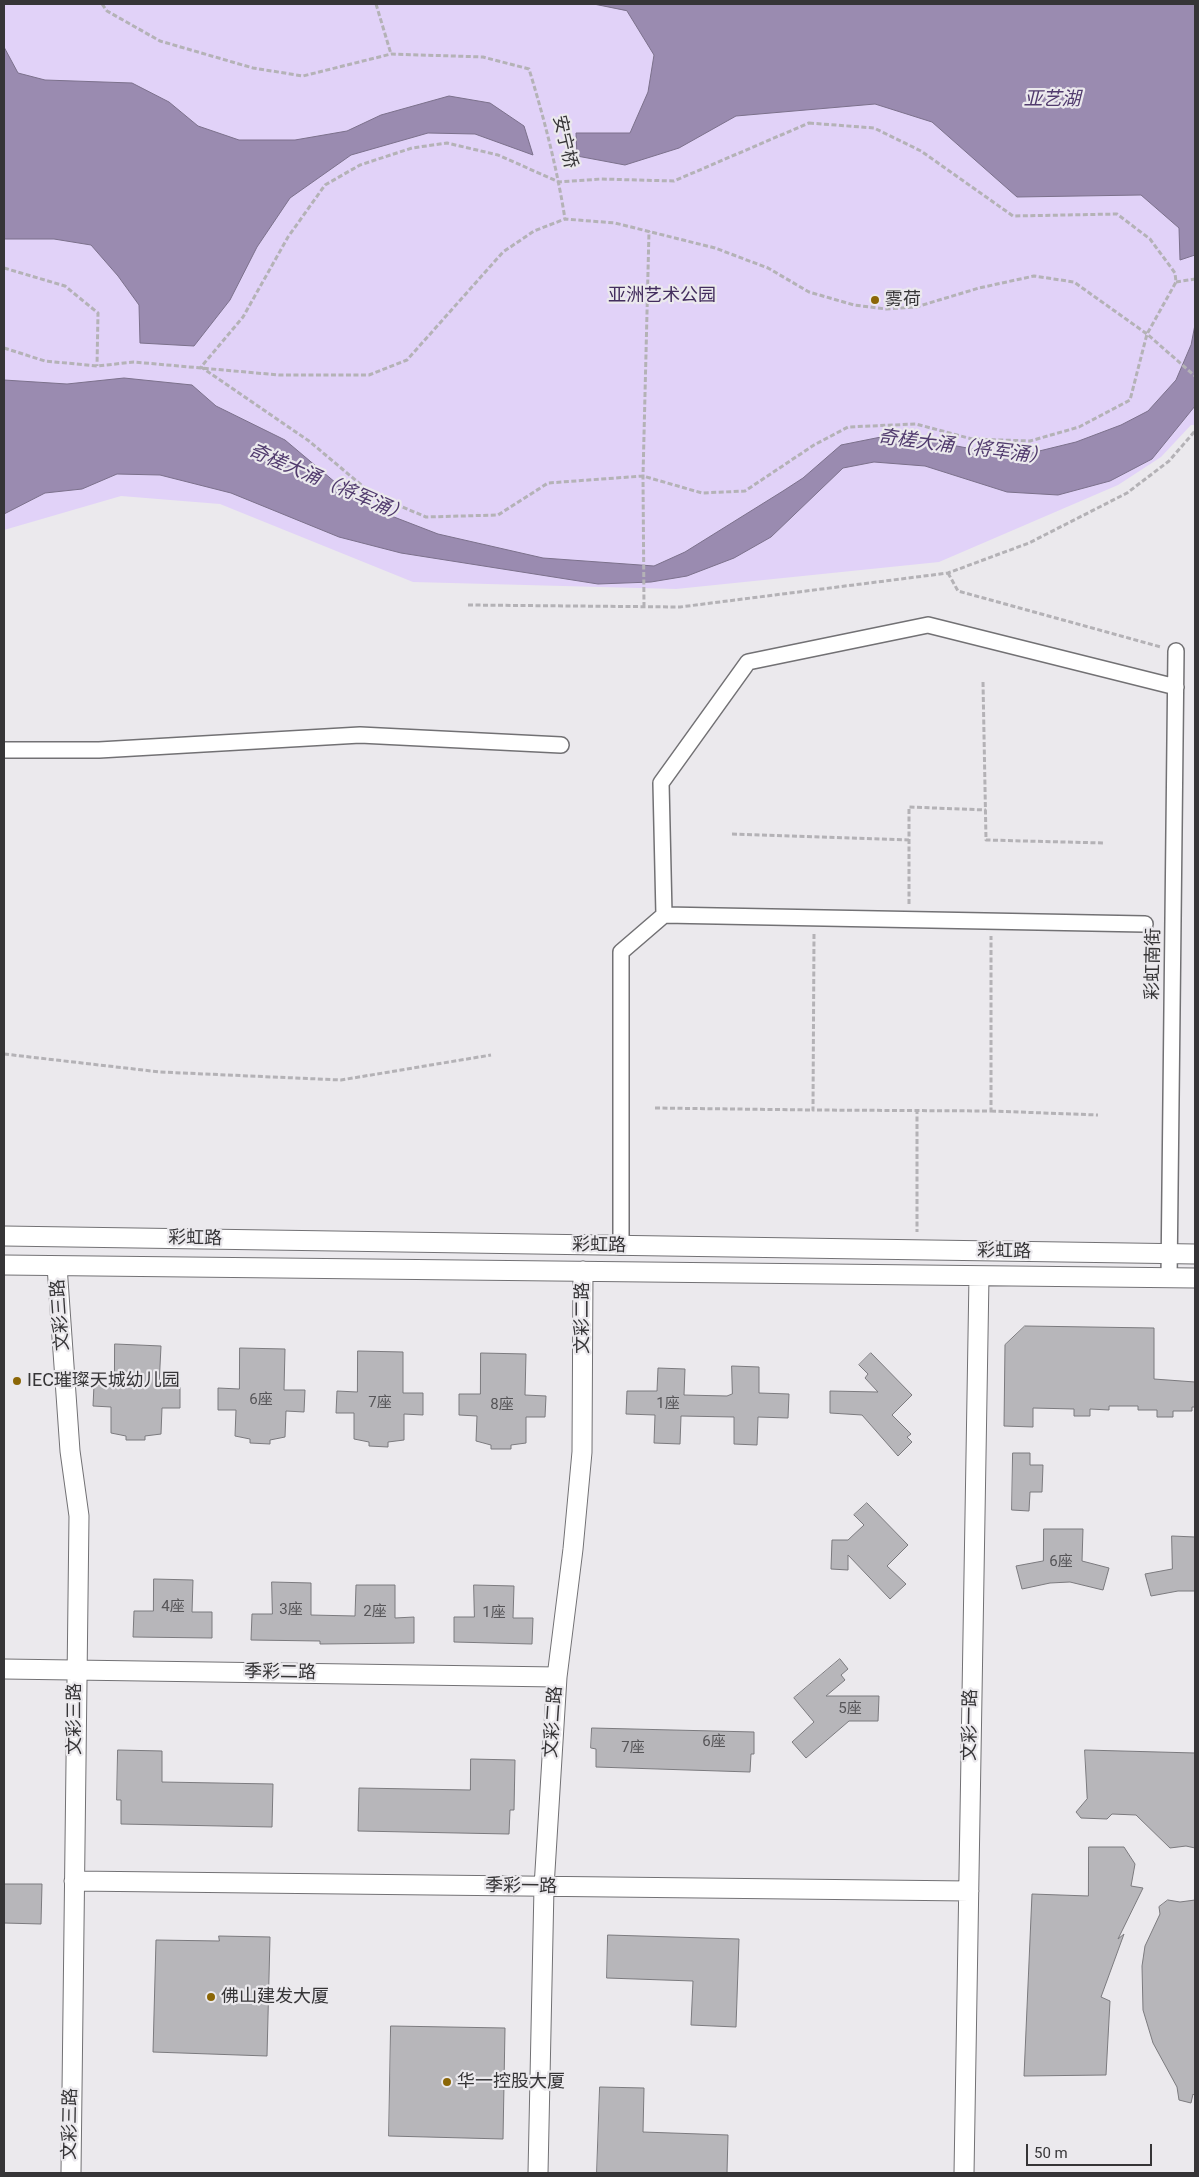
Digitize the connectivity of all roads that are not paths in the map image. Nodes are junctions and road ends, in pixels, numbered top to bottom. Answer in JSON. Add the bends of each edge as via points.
{"nodes":[{"id":1,"x":1176,"y":651,"type":"road end"},
{"id":2,"x":1176,"y":686,"type":"junction"},
{"id":3,"x":561,"y":745,"type":"dead end"},
{"id":4,"x":4,"y":750,"type":"edge"},
{"id":5,"x":664,"y":915,"type":"junction"},
{"id":6,"x":1145,"y":924,"type":"dead end"},
{"id":7,"x":4,"y":1236,"type":"edge"},
{"id":8,"x":621,"y":1247,"type":"junction"},
{"id":9,"x":1170,"y":1254,"type":"junction"},
{"id":10,"x":1195,"y":1254,"type":"edge"},
{"id":11,"x":4,"y":1265,"type":"edge"},
{"id":12,"x":57,"y":1266,"type":"junction"},
{"id":13,"x":583,"y":1271,"type":"junction"},
{"id":14,"x":979,"y":1276,"type":"junction"},
{"id":15,"x":1169,"y":1278,"type":"junction"},
{"id":16,"x":1195,"y":1278,"type":"edge"},
{"id":17,"x":4,"y":1669,"type":"edge"},
{"id":18,"x":75,"y":1669,"type":"junction"},
{"id":19,"x":557,"y":1677,"type":"junction"},
{"id":20,"x":74,"y":1881,"type":"junction"},
{"id":21,"x":544,"y":1887,"type":"junction"},
{"id":22,"x":969,"y":1891,"type":"junction"},
{"id":23,"x":71,"y":2173,"type":"edge"},
{"id":24,"x":538,"y":2173,"type":"edge"},
{"id":25,"x":964,"y":2173,"type":"edge"}],
"edges":[{"from":1,"to":2,"type":"street","name":"彩虹南街"},
{"from":2,"to":5,"type":"street","via":[[928,625],[748,662],[661,783]]},
{"from":2,"to":9,"type":"street","name":"彩虹南街"},
{"from":3,"to":4,"type":"street","via":[[360,735],[99,750]]},
{"from":5,"to":6,"type":"street"},
{"from":5,"to":8,"type":"street","via":[[622,952]]},
{"from":7,"to":8,"type":"street","name":"彩虹路"},
{"from":8,"to":9,"type":"street","name":"彩虹路"},
{"from":9,"to":10,"type":"street","name":"彩虹路"},
{"from":9,"to":15,"type":"street","name":"彩虹南街"},
{"from":11,"to":12,"type":"street","name":"彩虹路"},
{"from":12,"to":13,"type":"street","name":"彩虹路"},
{"from":12,"to":18,"type":"street","name":"文彩三路","via":[[70,1451],[79,1516]]},
{"from":13,"to":14,"type":"street","name":"彩虹路"},
{"from":13,"to":19,"type":"street","name":"文彩二路","via":[[582,1452]]},
{"from":14,"to":15,"type":"street","name":"彩虹路"},
{"from":14,"to":22,"type":"street","name":"文彩一路"},
{"from":15,"to":16,"type":"street","name":"彩虹路"},
{"from":17,"to":18,"type":"street","name":"季彩二路"},
{"from":18,"to":19,"type":"street","name":"季彩二路"},
{"from":18,"to":20,"type":"street","name":"文彩三路"},
{"from":19,"to":21,"type":"street","name":"文彩二路"},
{"from":20,"to":21,"type":"street","name":"季彩一路"},
{"from":20,"to":23,"type":"street","name":"文彩三路"},
{"from":21,"to":22,"type":"street","name":"季彩一路"},
{"from":21,"to":24,"type":"street","name":"文彩二路"},
{"from":22,"to":25,"type":"street","name":"文彩一路"}]}
